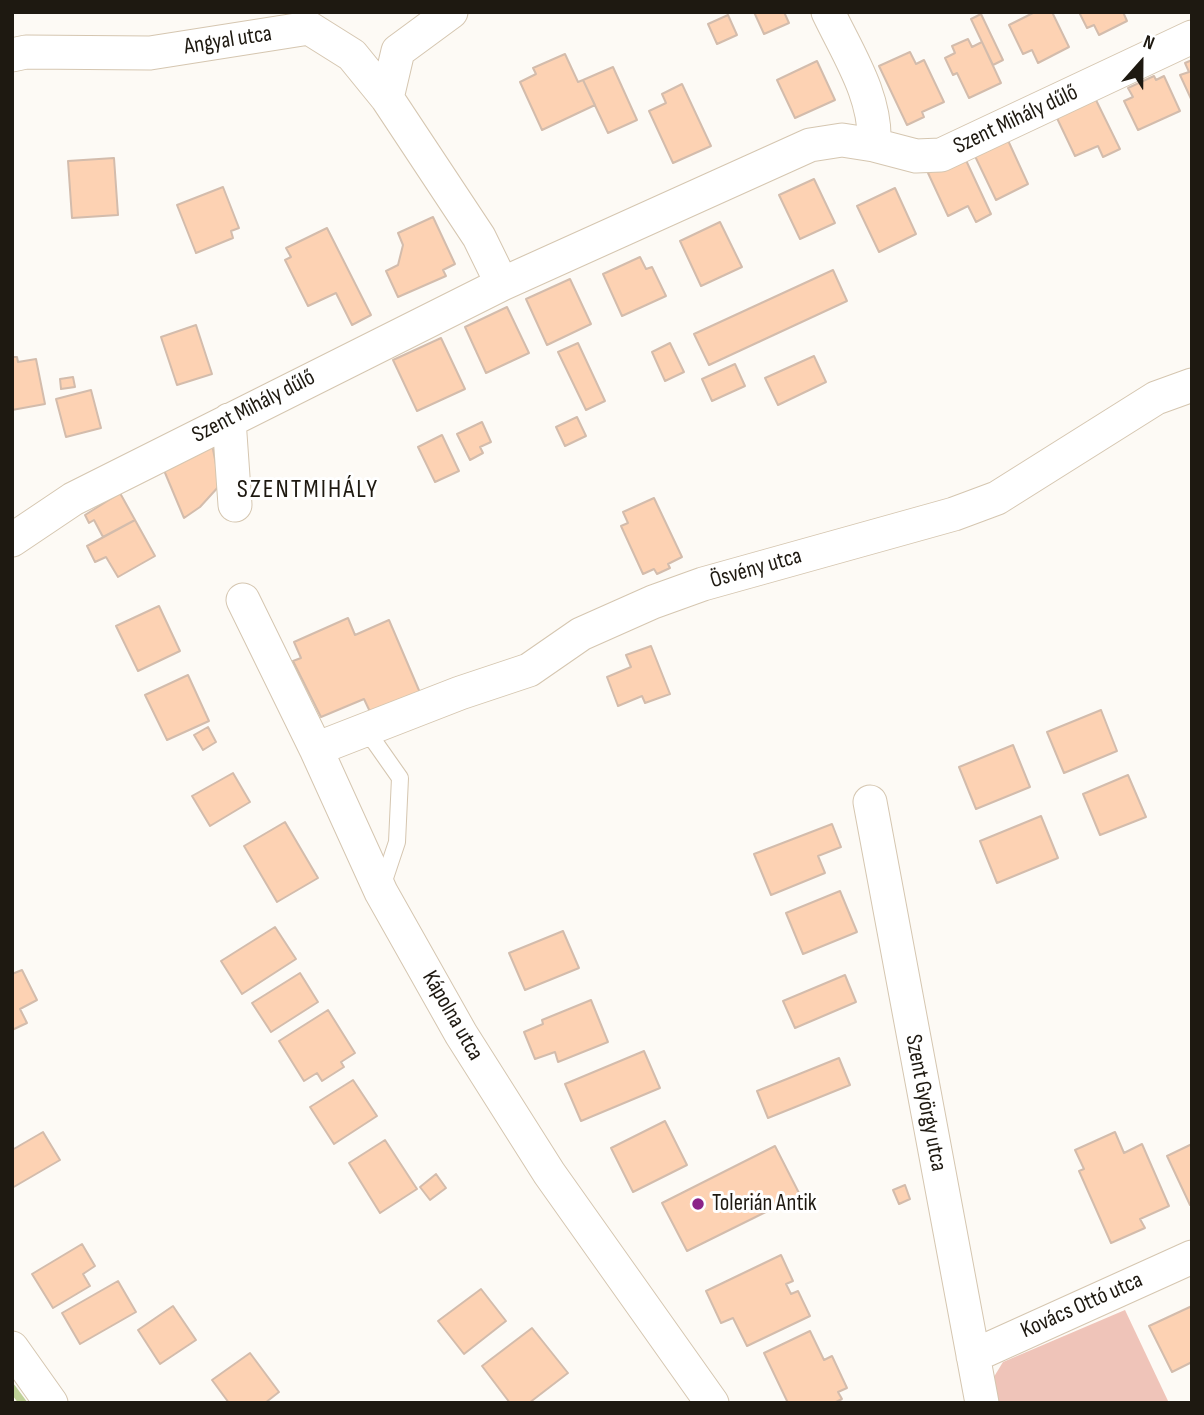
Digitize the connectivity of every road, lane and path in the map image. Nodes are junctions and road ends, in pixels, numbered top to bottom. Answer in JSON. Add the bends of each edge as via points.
{"nodes":[{"id":1,"x":451,"y":12,"type":"edge"},
{"id":2,"x":828,"y":12,"type":"edge"},
{"id":3,"x":1192,"y":37,"type":"edge"},
{"id":4,"x":12,"y":55,"type":"edge"},
{"id":5,"x":387,"y":98,"type":"junction"},
{"id":6,"x":874,"y":145,"type":"junction"},
{"id":7,"x":502,"y":284,"type":"junction"},
{"id":8,"x":1192,"y":385,"type":"edge"},
{"id":9,"x":229,"y":420,"type":"junction"},
{"id":10,"x":235,"y":505,"type":"dead end"},
{"id":11,"x":12,"y":540,"type":"edge"},
{"id":12,"x":243,"y":600,"type":"dead end"},
{"id":13,"x":356,"y":733,"type":"junction"},
{"id":14,"x":316,"y":749,"type":"junction"},
{"id":15,"x":870,"y":802,"type":"dead end"},
{"id":16,"x":381,"y":892,"type":"junction"},
{"id":17,"x":1192,"y":1256,"type":"edge"},
{"id":18,"x":12,"y":1348,"type":"edge"},
{"id":19,"x":973,"y":1356,"type":"junction"},
{"id":20,"x":51,"y":1403,"type":"edge"},
{"id":21,"x":712,"y":1403,"type":"edge"},
{"id":22,"x":982,"y":1403,"type":"edge"}],
"edges":[{"from":1,"to":5,"type":"street","via":[[398,51]]},
{"from":2,"to":6,"type":"street","via":[[871,103]]},
{"from":3,"to":6,"type":"street","name":"Szent Mihály dűlő","via":[[941,155],[916,156]]},
{"from":4,"to":5,"type":"street","name":"Angyal utca","via":[[150,53],[309,28],[352,55]]},
{"from":5,"to":7,"type":"street","via":[[478,237]]},
{"from":6,"to":7,"type":"street","name":"Szent Mihály dűlő","via":[[842,140],[810,145]]},
{"from":7,"to":9,"type":"street","name":"Szent Mihály dűlő"},
{"from":8,"to":13,"type":"street","name":"Ösvény utca","via":[[1156,398],[997,498],[653,602],[582,634],[529,670]]},
{"from":9,"to":10,"type":"street"},
{"from":9,"to":11,"type":"street","name":"Szent Mihály dűlő","via":[[73,499]]},
{"from":12,"to":14,"type":"street","name":"Kápolna utca"},
{"from":13,"to":14,"type":"street","name":"Ösvény utca"},
{"from":13,"to":16,"type":"lane","via":[[374,741],[400,778],[397,842]]},
{"from":14,"to":16,"type":"street","name":"Kápolna utca"},
{"from":15,"to":19,"type":"street","name":"Szent György utca"},
{"from":16,"to":21,"type":"street","name":"Kápolna utca","via":[[461,1034],[549,1173]]},
{"from":17,"to":19,"type":"street","name":"Kovács Ottó utca"},
{"from":18,"to":20,"type":"street"},
{"from":19,"to":22,"type":"street","name":"Szent György utca"}]}
